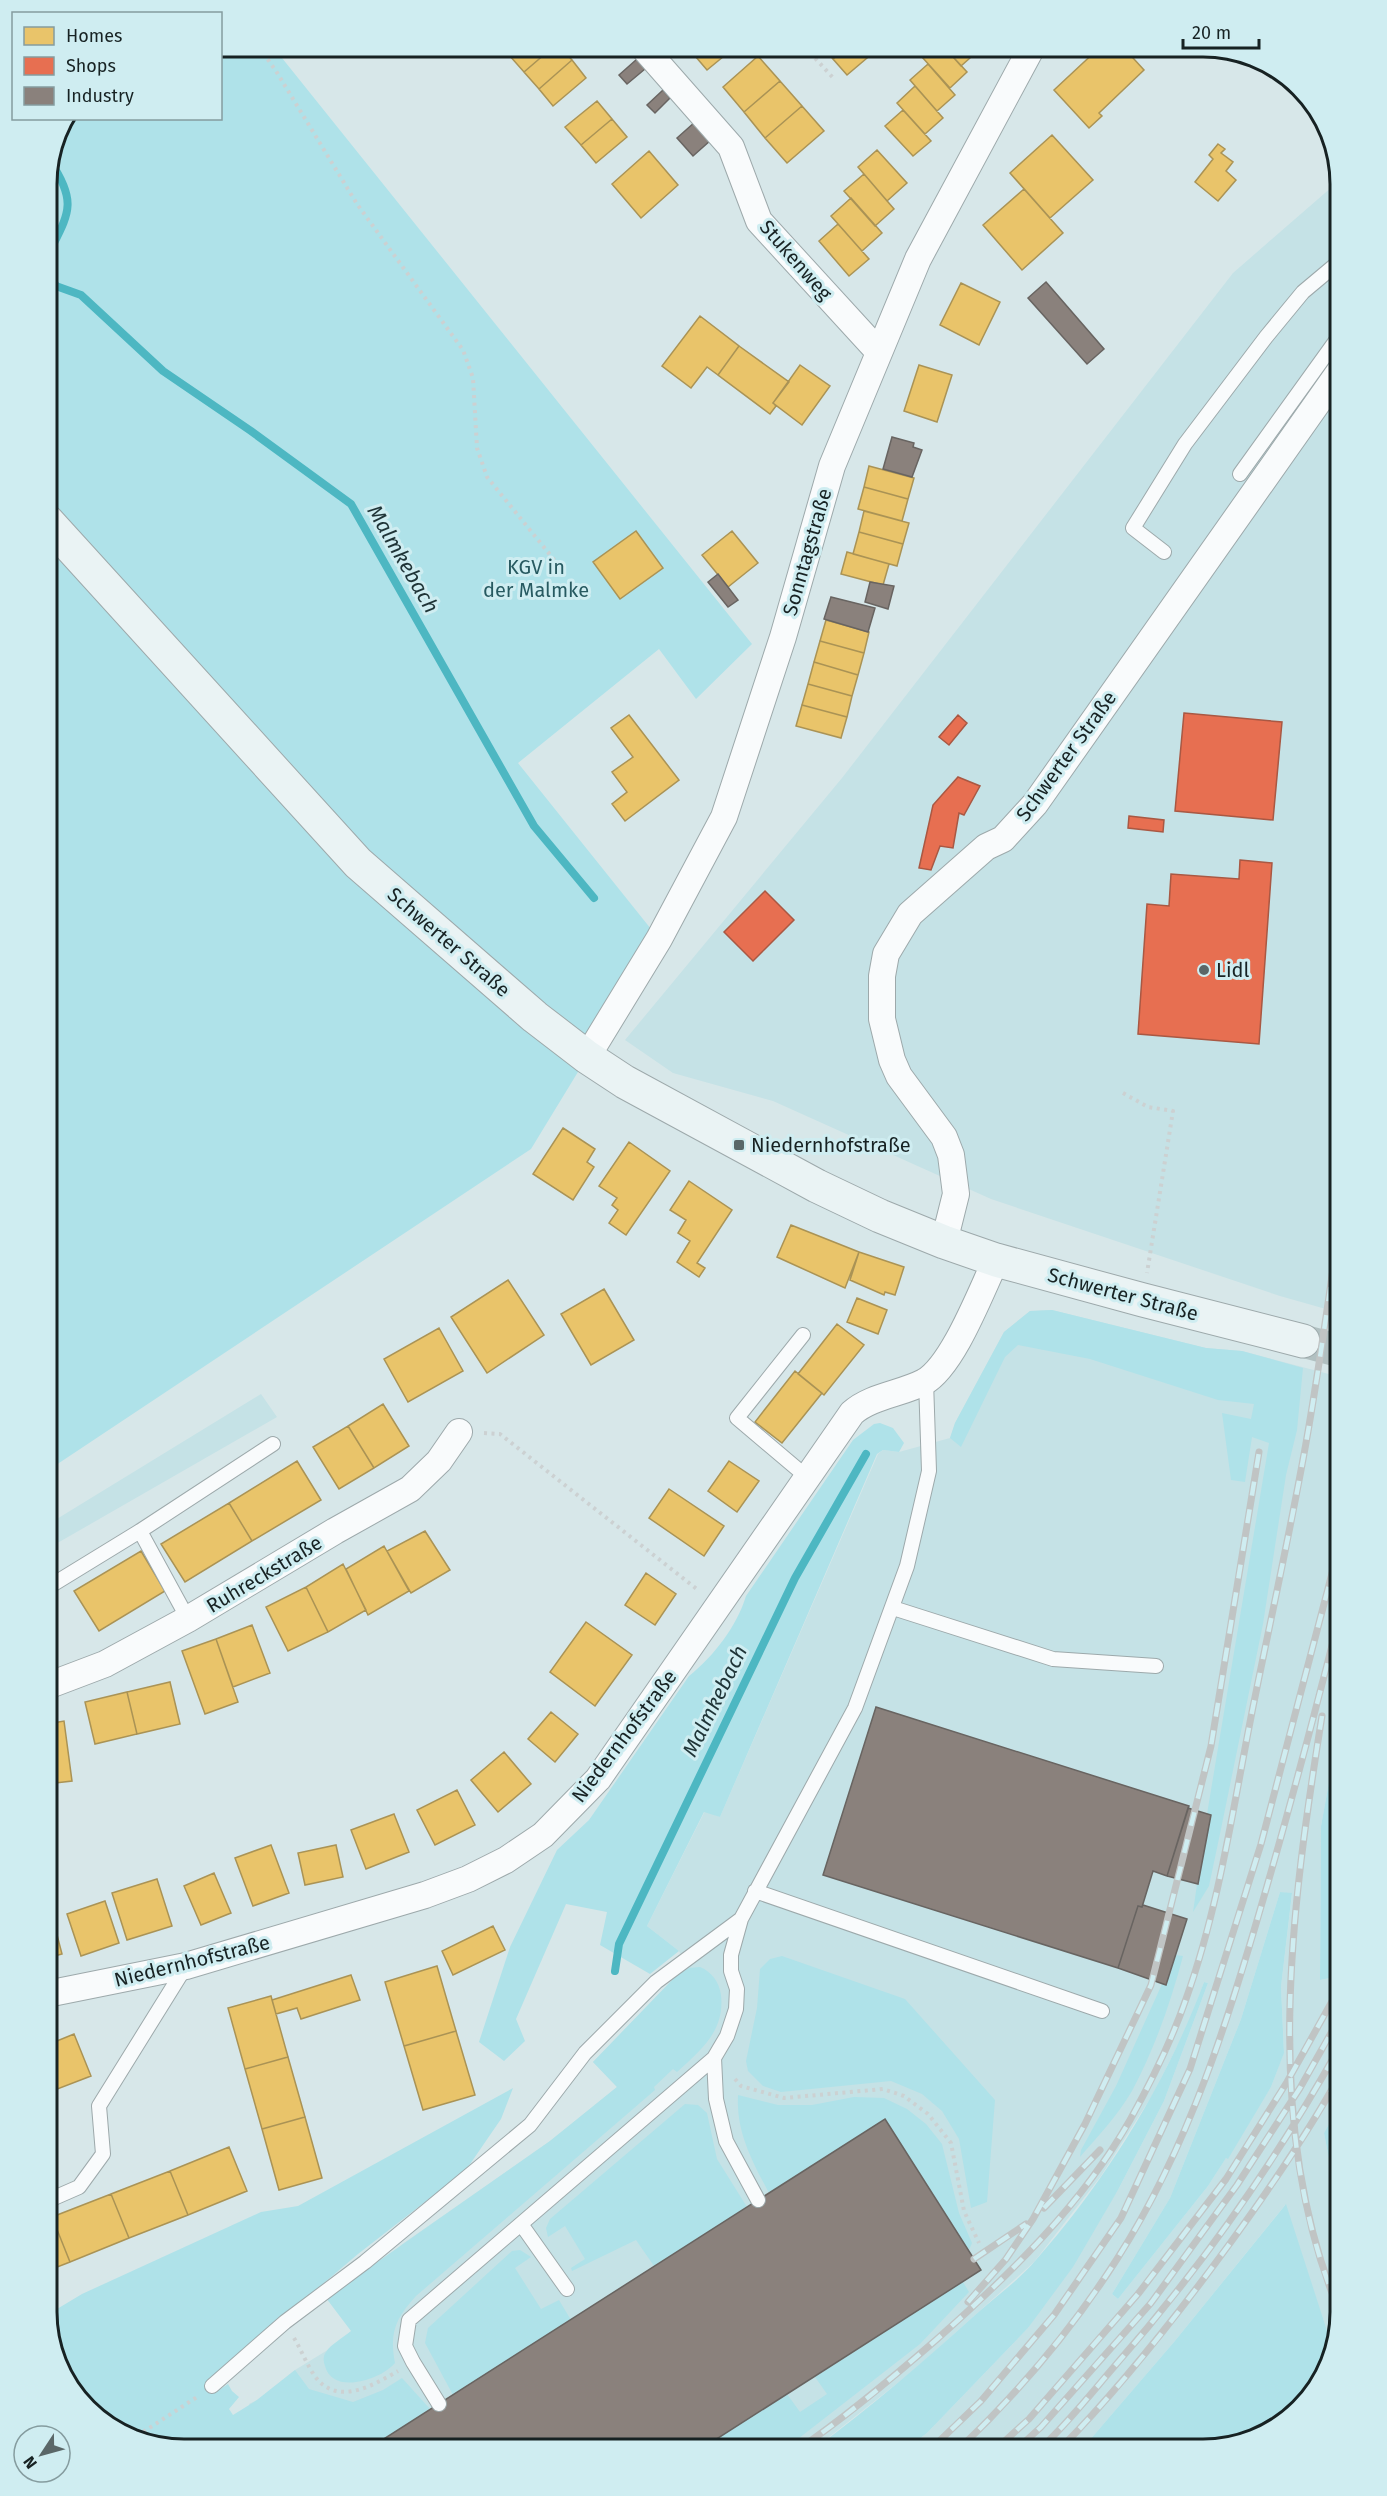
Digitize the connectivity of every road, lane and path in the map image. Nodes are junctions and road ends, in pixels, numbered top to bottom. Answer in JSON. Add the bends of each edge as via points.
{"nodes":[{"id":1,"x":266,"y":57,"type":"edge"},
{"id":2,"x":652,"y":57,"type":"edge"},
{"id":3,"x":815,"y":57,"type":"edge"},
{"id":4,"x":1027,"y":57,"type":"edge"},
{"id":5,"x":835,"y":80,"type":"dead end"},
{"id":6,"x":1330,"y":270,"type":"edge"},
{"id":7,"x":1330,"y":350,"type":"edge"},
{"id":8,"x":878,"y":351,"type":"junction"},
{"id":9,"x":1330,"y":387,"type":"edge"},
{"id":10,"x":1240,"y":474,"type":"dead end"},
{"id":11,"x":57,"y":532,"type":"edge"},
{"id":12,"x":1164,"y":552,"type":"dead end"},
{"id":13,"x":560,"y":567,"type":"dead end"},
{"id":14,"x":587,"y":1057,"type":"junction"},
{"id":15,"x":1123,"y":1093,"type":"dead end"},
{"id":16,"x":944,"y":1242,"type":"junction"},
{"id":17,"x":996,"y":1260,"type":"junction"},
{"id":18,"x":1143,"y":1300,"type":"junction"},
{"id":19,"x":803,"y":1335,"type":"dead end"},
{"id":20,"x":1303,"y":1341,"type":"tunnel mouth"},
{"id":21,"x":926,"y":1381,"type":"junction"},
{"id":22,"x":459,"y":1432,"type":"joint"},
{"id":23,"x":273,"y":1444,"type":"dead end"},
{"id":24,"x":808,"y":1478,"type":"junction"},
{"id":25,"x":140,"y":1531,"type":"junction"},
{"id":26,"x":57,"y":1582,"type":"edge"},
{"id":27,"x":718,"y":1606,"type":"junction"},
{"id":28,"x":893,"y":1608,"type":"junction"},
{"id":29,"x":188,"y":1619,"type":"junction"},
{"id":30,"x":1156,"y":1666,"type":"dead end"},
{"id":31,"x":57,"y":1682,"type":"edge"},
{"id":32,"x":755,"y":1891,"type":"junction"},
{"id":33,"x":741,"y":1919,"type":"junction"},
{"id":34,"x":186,"y":1966,"type":"junction"},
{"id":35,"x":57,"y":1992,"type":"edge"},
{"id":36,"x":1102,"y":2011,"type":"dead end"},
{"id":37,"x":714,"y":2058,"type":"junction"},
{"id":38,"x":57,"y":2196,"type":"edge"},
{"id":39,"x":758,"y":2200,"type":"dead end"},
{"id":40,"x":521,"y":2224,"type":"junction"},
{"id":41,"x":979,"y":2243,"type":"dead end"},
{"id":42,"x":567,"y":2289,"type":"dead end"},
{"id":43,"x":285,"y":2322,"type":"junction"},
{"id":44,"x":413,"y":2362,"type":"junction"},
{"id":45,"x":212,"y":2386,"type":"joint"},
{"id":46,"x":439,"y":2404,"type":"dead end"},
{"id":47,"x":142,"y":2432,"type":"edge"}],
"edges":[{"from":1,"to":13,"type":"path","via":[[357,204],[463,350],[473,378],[477,448],[487,477]]},
{"from":2,"to":8,"type":"street","name":"Stukenweg","via":[[731,147],[759,221]]},
{"from":3,"to":5,"type":"path"},
{"from":4,"to":8,"type":"street","name":"Sonntagstraße","via":[[918,259]]},
{"from":6,"to":12,"type":"lane","via":[[1303,292],[1266,337],[1185,444],[1133,528]]},
{"from":7,"to":10,"type":"lane"},
{"from":8,"to":14,"type":"street","name":"Sonntagstraße","via":[[832,466],[783,637],[724,817],[659,939]]},
{"from":9,"to":16,"type":"street","name":"Schwerter Straße","via":[[1035,804],[1003,839],[986,847],[910,914],[886,954],[880,993],[889,1052],[899,1076],[935,1123],[951,1155],[956,1194]]},
{"from":11,"to":14,"type":"main road","name":"Schwerter Straße","via":[[358,863],[535,1017]]},
{"from":14,"to":16,"type":"main road","name":"Schwerter Straße","via":[[625,1082],[817,1186]]},
{"from":15,"to":18,"type":"path","via":[[1148,1107],[1173,1111]]},
{"from":16,"to":17,"type":"main road","name":"Schwerter Straße"},
{"from":17,"to":18,"type":"main road","name":"Schwerter Straße"},
{"from":17,"to":21,"type":"street","name":"Niedernhofstraße","via":[[952,1350]]},
{"from":18,"to":20,"type":"main road","name":"Schwerter Straße"},
{"from":19,"to":24,"type":"lane","via":[[737,1418]]},
{"from":21,"to":24,"type":"street","name":"Niedernhofstraße","via":[[862,1405],[852,1413]]},
{"from":21,"to":28,"type":"lane","via":[[929,1471],[908,1566]]},
{"from":22,"to":27,"type":"path","via":[[500,1434]]},
{"from":22,"to":29,"type":"street","name":"Ruhreckstraße","via":[[439,1461],[410,1489]]},
{"from":23,"to":25,"type":"lane"},
{"from":24,"to":27,"type":"street","name":"Niedernhofstraße"},
{"from":25,"to":26,"type":"lane"},
{"from":25,"to":29,"type":"lane"},
{"from":27,"to":34,"type":"street","name":"Niedernhofstraße","via":[[598,1779],[543,1835],[506,1860],[425,1895]]},
{"from":28,"to":30,"type":"lane","via":[[1053,1659]]},
{"from":28,"to":32,"type":"lane","via":[[855,1708]]},
{"from":29,"to":31,"type":"street","name":"Ruhreckstraße","via":[[105,1664]]},
{"from":32,"to":33,"type":"lane"},
{"from":32,"to":36,"type":"lane"},
{"from":33,"to":37,"type":"lane","via":[[731,1955],[736,2009],[728,2036]]},
{"from":33,"to":43,"type":"lane","via":[[656,1982],[585,2053],[530,2125],[365,2262]]},
{"from":34,"to":35,"type":"street","name":"Niedernhofstraße"},
{"from":34,"to":38,"type":"lane","via":[[99,2106],[103,2154],[79,2187]]},
{"from":37,"to":39,"type":"lane","via":[[716,2099],[726,2141]]},
{"from":37,"to":40,"type":"lane"},
{"from":37,"to":41,"type":"path","via":[[741,2086],[784,2098],[883,2089],[904,2096],[928,2114],[951,2143],[964,2211]]},
{"from":40,"to":42,"type":"lane"},
{"from":40,"to":44,"type":"lane","via":[[409,2320],[405,2346]]},
{"from":43,"to":44,"type":"path","via":[[318,2380],[334,2390],[350,2393]]},
{"from":43,"to":45,"type":"lane"},
{"from":44,"to":46,"type":"lane"},
{"from":45,"to":47,"type":"path"}]}
